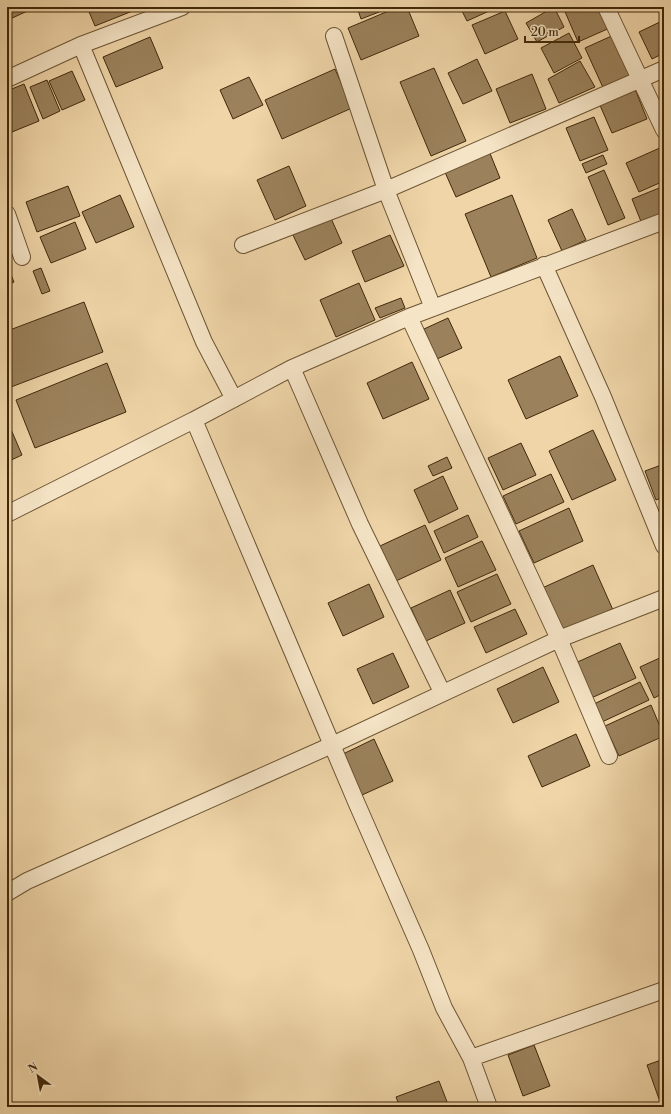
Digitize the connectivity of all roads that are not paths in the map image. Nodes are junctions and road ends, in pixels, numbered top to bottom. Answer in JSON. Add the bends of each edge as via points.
{"nodes":[{"id":1,"x":182,"y":7,"type":"edge"},
{"id":2,"x":606,"y":7,"type":"edge"},
{"id":3,"x":334,"y":36,"type":"dead end"},
{"id":4,"x":81,"y":45,"type":"junction"},
{"id":5,"x":664,"y":69,"type":"edge"},
{"id":6,"x":7,"y":78,"type":"edge"},
{"id":7,"x":640,"y":79,"type":"junction"},
{"id":8,"x":664,"y":130,"type":"edge"},
{"id":9,"x":386,"y":190,"type":"junction"},
{"id":10,"x":7,"y":214,"type":"edge"},
{"id":11,"x":664,"y":221,"type":"edge"},
{"id":12,"x":244,"y":246,"type":"dead end"},
{"id":13,"x":22,"y":256,"type":"dead end"},
{"id":14,"x":544,"y":265,"type":"junction"},
{"id":15,"x":433,"y":308,"type":"junction"},
{"id":16,"x":409,"y":318,"type":"junction"},
{"id":17,"x":292,"y":368,"type":"junction"},
{"id":18,"x":234,"y":398,"type":"junction"},
{"id":19,"x":194,"y":420,"type":"junction"},
{"id":20,"x":7,"y":514,"type":"edge"},
{"id":21,"x":664,"y":546,"type":"edge"},
{"id":22,"x":664,"y":598,"type":"edge"},
{"id":23,"x":559,"y":639,"type":"junction"},
{"id":24,"x":442,"y":692,"type":"junction"},
{"id":25,"x":332,"y":745,"type":"junction"},
{"id":26,"x":609,"y":756,"type":"dead end"},
{"id":27,"x":7,"y":893,"type":"edge"},
{"id":28,"x":664,"y":990,"type":"edge"},
{"id":29,"x":471,"y":1058,"type":"junction"},
{"id":30,"x":489,"y":1107,"type":"edge"}],
"edges":[{"from":1,"to":4,"type":"street"},
{"from":2,"to":7,"type":"street"},
{"from":3,"to":9,"type":"street"},
{"from":4,"to":6,"type":"street"},
{"from":4,"to":18,"type":"street","via":[[204,342]]},
{"from":5,"to":7,"type":"street"},
{"from":7,"to":8,"type":"street"},
{"from":7,"to":9,"type":"street"},
{"from":9,"to":12,"type":"street"},
{"from":9,"to":15,"type":"street"},
{"from":10,"to":13,"type":"street"},
{"from":11,"to":14,"type":"street"},
{"from":14,"to":15,"type":"street"},
{"from":14,"to":21,"type":"street","via":[[603,397]]},
{"from":15,"to":16,"type":"street"},
{"from":16,"to":17,"type":"street"},
{"from":16,"to":23,"type":"street"},
{"from":17,"to":18,"type":"street"},
{"from":17,"to":24,"type":"street","via":[[360,524]]},
{"from":18,"to":19,"type":"street"},
{"from":19,"to":20,"type":"street"},
{"from":19,"to":25,"type":"street"},
{"from":22,"to":23,"type":"street"},
{"from":23,"to":24,"type":"street"},
{"from":23,"to":26,"type":"street"},
{"from":24,"to":25,"type":"street"},
{"from":25,"to":27,"type":"street","via":[[27,881]]},
{"from":25,"to":29,"type":"street","via":[[444,1008]]},
{"from":28,"to":29,"type":"street"},
{"from":29,"to":30,"type":"street"}]}
